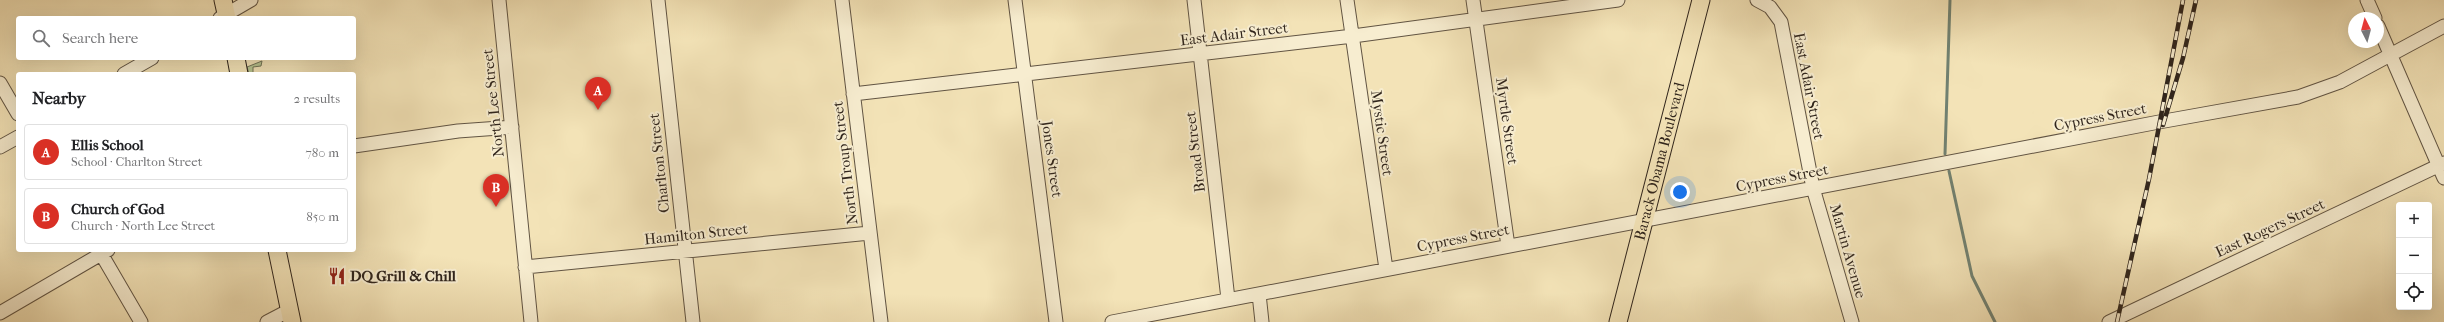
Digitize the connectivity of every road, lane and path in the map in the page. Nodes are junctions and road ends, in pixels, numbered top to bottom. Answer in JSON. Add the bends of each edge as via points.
{"nodes":[{"id":1,"x":251,"y":0,"type":"edge"},
{"id":2,"x":499,"y":0,"type":"edge"},
{"id":3,"x":658,"y":0,"type":"edge"},
{"id":4,"x":842,"y":0,"type":"edge"},
{"id":5,"x":1015,"y":0,"type":"edge"},
{"id":6,"x":1194,"y":0,"type":"edge"},
{"id":7,"x":1347,"y":0,"type":"edge"},
{"id":8,"x":1473,"y":0,"type":"edge"},
{"id":9,"x":1618,"y":0,"type":"edge"},
{"id":10,"x":1701,"y":0,"type":"edge"},
{"id":11,"x":1757,"y":0,"type":"edge"},
{"id":12,"x":2367,"y":0,"type":"edge"},
{"id":13,"x":1605,"y":1,"type":"edge"},
{"id":14,"x":2372,"y":12,"type":"edge"},
{"id":15,"x":224,"y":13,"type":"edge"},
{"id":16,"x":1476,"y":18,"type":"junction"},
{"id":17,"x":2444,"y":26,"type":"edge"},
{"id":18,"x":1353,"y":36,"type":"junction"},
{"id":19,"x":2384,"y":40,"type":"edge"},
{"id":20,"x":1200,"y":54,"type":"junction"},
{"id":21,"x":2390,"y":55,"type":"junction"},
{"id":22,"x":148,"y":60,"type":"edge"},
{"id":23,"x":236,"y":60,"type":"edge"},
{"id":24,"x":128,"y":72,"type":"edge"},
{"id":25,"x":239,"y":72,"type":"edge"},
{"id":26,"x":1024,"y":74,"type":"junction"},
{"id":27,"x":0,"y":84,"type":"edge"},
{"id":28,"x":853,"y":94,"type":"junction"},
{"id":29,"x":16,"y":111,"type":"edge"},
{"id":30,"x":512,"y":127,"type":"junction"},
{"id":31,"x":16,"y":138,"type":"edge"},
{"id":32,"x":356,"y":146,"type":"edge"},
{"id":33,"x":0,"y":147,"type":"edge"},
{"id":34,"x":2441,"y":164,"type":"edge"},
{"id":35,"x":2444,"y":178,"type":"edge"},
{"id":36,"x":1813,"y":188,"type":"junction"},
{"id":37,"x":1644,"y":220,"type":"junction"},
{"id":38,"x":870,"y":233,"type":"junction"},
{"id":39,"x":1508,"y":246,"type":"junction"},
{"id":40,"x":686,"y":251,"type":"junction"},
{"id":41,"x":101,"y":252,"type":"edge"},
{"id":42,"x":104,"y":252,"type":"edge"},
{"id":43,"x":277,"y":252,"type":"edge"},
{"id":44,"x":525,"y":267,"type":"junction"},
{"id":45,"x":1386,"y":269,"type":"junction"},
{"id":46,"x":1259,"y":294,"type":"junction"},
{"id":47,"x":1228,"y":300,"type":"junction"},
{"id":48,"x":0,"y":313,"type":"edge"},
{"id":49,"x":291,"y":316,"type":"edge"},
{"id":50,"x":142,"y":322,"type":"edge"},
{"id":51,"x":267,"y":322,"type":"edge"},
{"id":52,"x":531,"y":322,"type":"edge"},
{"id":53,"x":693,"y":322,"type":"edge"},
{"id":54,"x":880,"y":322,"type":"edge"},
{"id":55,"x":1056,"y":322,"type":"edge"},
{"id":56,"x":1112,"y":322,"type":"edge"},
{"id":57,"x":1262,"y":322,"type":"edge"},
{"id":58,"x":1618,"y":322,"type":"edge"},
{"id":59,"x":1852,"y":322,"type":"edge"},
{"id":60,"x":2108,"y":322,"type":"edge"}],
"edges":[{"from":1,"to":15,"type":"street"},
{"from":2,"to":30,"type":"street","name":"North Lee Street"},
{"from":3,"to":40,"type":"street","name":"Charlton Street"},
{"from":4,"to":28,"type":"street","name":"North Troup Street"},
{"from":5,"to":26,"type":"street","name":"Jones Street"},
{"from":6,"to":20,"type":"street","name":"Broad Street"},
{"from":7,"to":18,"type":"street","name":"Mystic Street"},
{"from":8,"to":16,"type":"street","name":"Myrtle Street"},
{"from":9,"to":13,"type":"street","name":"East Adair Street"},
{"from":10,"to":37,"type":"main road","name":"Barack Obama Boulevard"},
{"from":11,"to":36,"type":"street","name":"East Adair Street","via":[[1770,7],[1781,22]]},
{"from":12,"to":14,"type":"street"},
{"from":13,"to":16,"type":"street","name":"East Adair Street"},
{"from":16,"to":18,"type":"street","name":"East Adair Street"},
{"from":16,"to":39,"type":"street","name":"Myrtle Street"},
{"from":17,"to":21,"type":"street","name":"Cypress Street"},
{"from":18,"to":20,"type":"street","name":"East Adair Street"},
{"from":18,"to":45,"type":"street","name":"Mystic Street"},
{"from":19,"to":21,"type":"street"},
{"from":20,"to":26,"type":"street","name":"East Adair Street"},
{"from":20,"to":47,"type":"street","name":"Broad Street"},
{"from":21,"to":34,"type":"street"},
{"from":21,"to":36,"type":"street","name":"Cypress Street","via":[[2327,87],[2280,102],[2164,121]]},
{"from":22,"to":24,"type":"street"},
{"from":23,"to":25,"type":"main road"},
{"from":26,"to":28,"type":"street","name":"East Adair Street"},
{"from":26,"to":55,"type":"street","name":"Jones Street"},
{"from":27,"to":29,"type":"street"},
{"from":28,"to":38,"type":"street","name":"North Troup Street"},
{"from":30,"to":32,"type":"street","via":[[458,131]]},
{"from":30,"to":44,"type":"street","name":"North Lee Street"},
{"from":31,"to":33,"type":"street"},
{"from":34,"to":35,"type":"street"},
{"from":34,"to":60,"type":"street","name":"East Rogers Street"},
{"from":36,"to":37,"type":"street","name":"Cypress Street"},
{"from":36,"to":59,"type":"street","name":"Martin Avenue"},
{"from":37,"to":39,"type":"street","name":"Cypress Street"},
{"from":37,"to":58,"type":"main road","name":"Barack Obama Boulevard"},
{"from":38,"to":40,"type":"street","name":"Hamilton Street"},
{"from":38,"to":54,"type":"street","name":"North Troup Street"},
{"from":39,"to":45,"type":"street","name":"Cypress Street"},
{"from":40,"to":44,"type":"street","name":"Hamilton Street"},
{"from":40,"to":53,"type":"street","name":"Charlton Street"},
{"from":41,"to":48,"type":"street"},
{"from":42,"to":50,"type":"street"},
{"from":43,"to":49,"type":"main road"},
{"from":44,"to":52,"type":"street","name":"North Lee Street"},
{"from":45,"to":46,"type":"street","name":"Cypress Street"},
{"from":46,"to":47,"type":"street","name":"Cypress Street"},
{"from":46,"to":57,"type":"street"},
{"from":47,"to":56,"type":"street","name":"Cypress Street"},
{"from":49,"to":51,"type":"street"}]}
